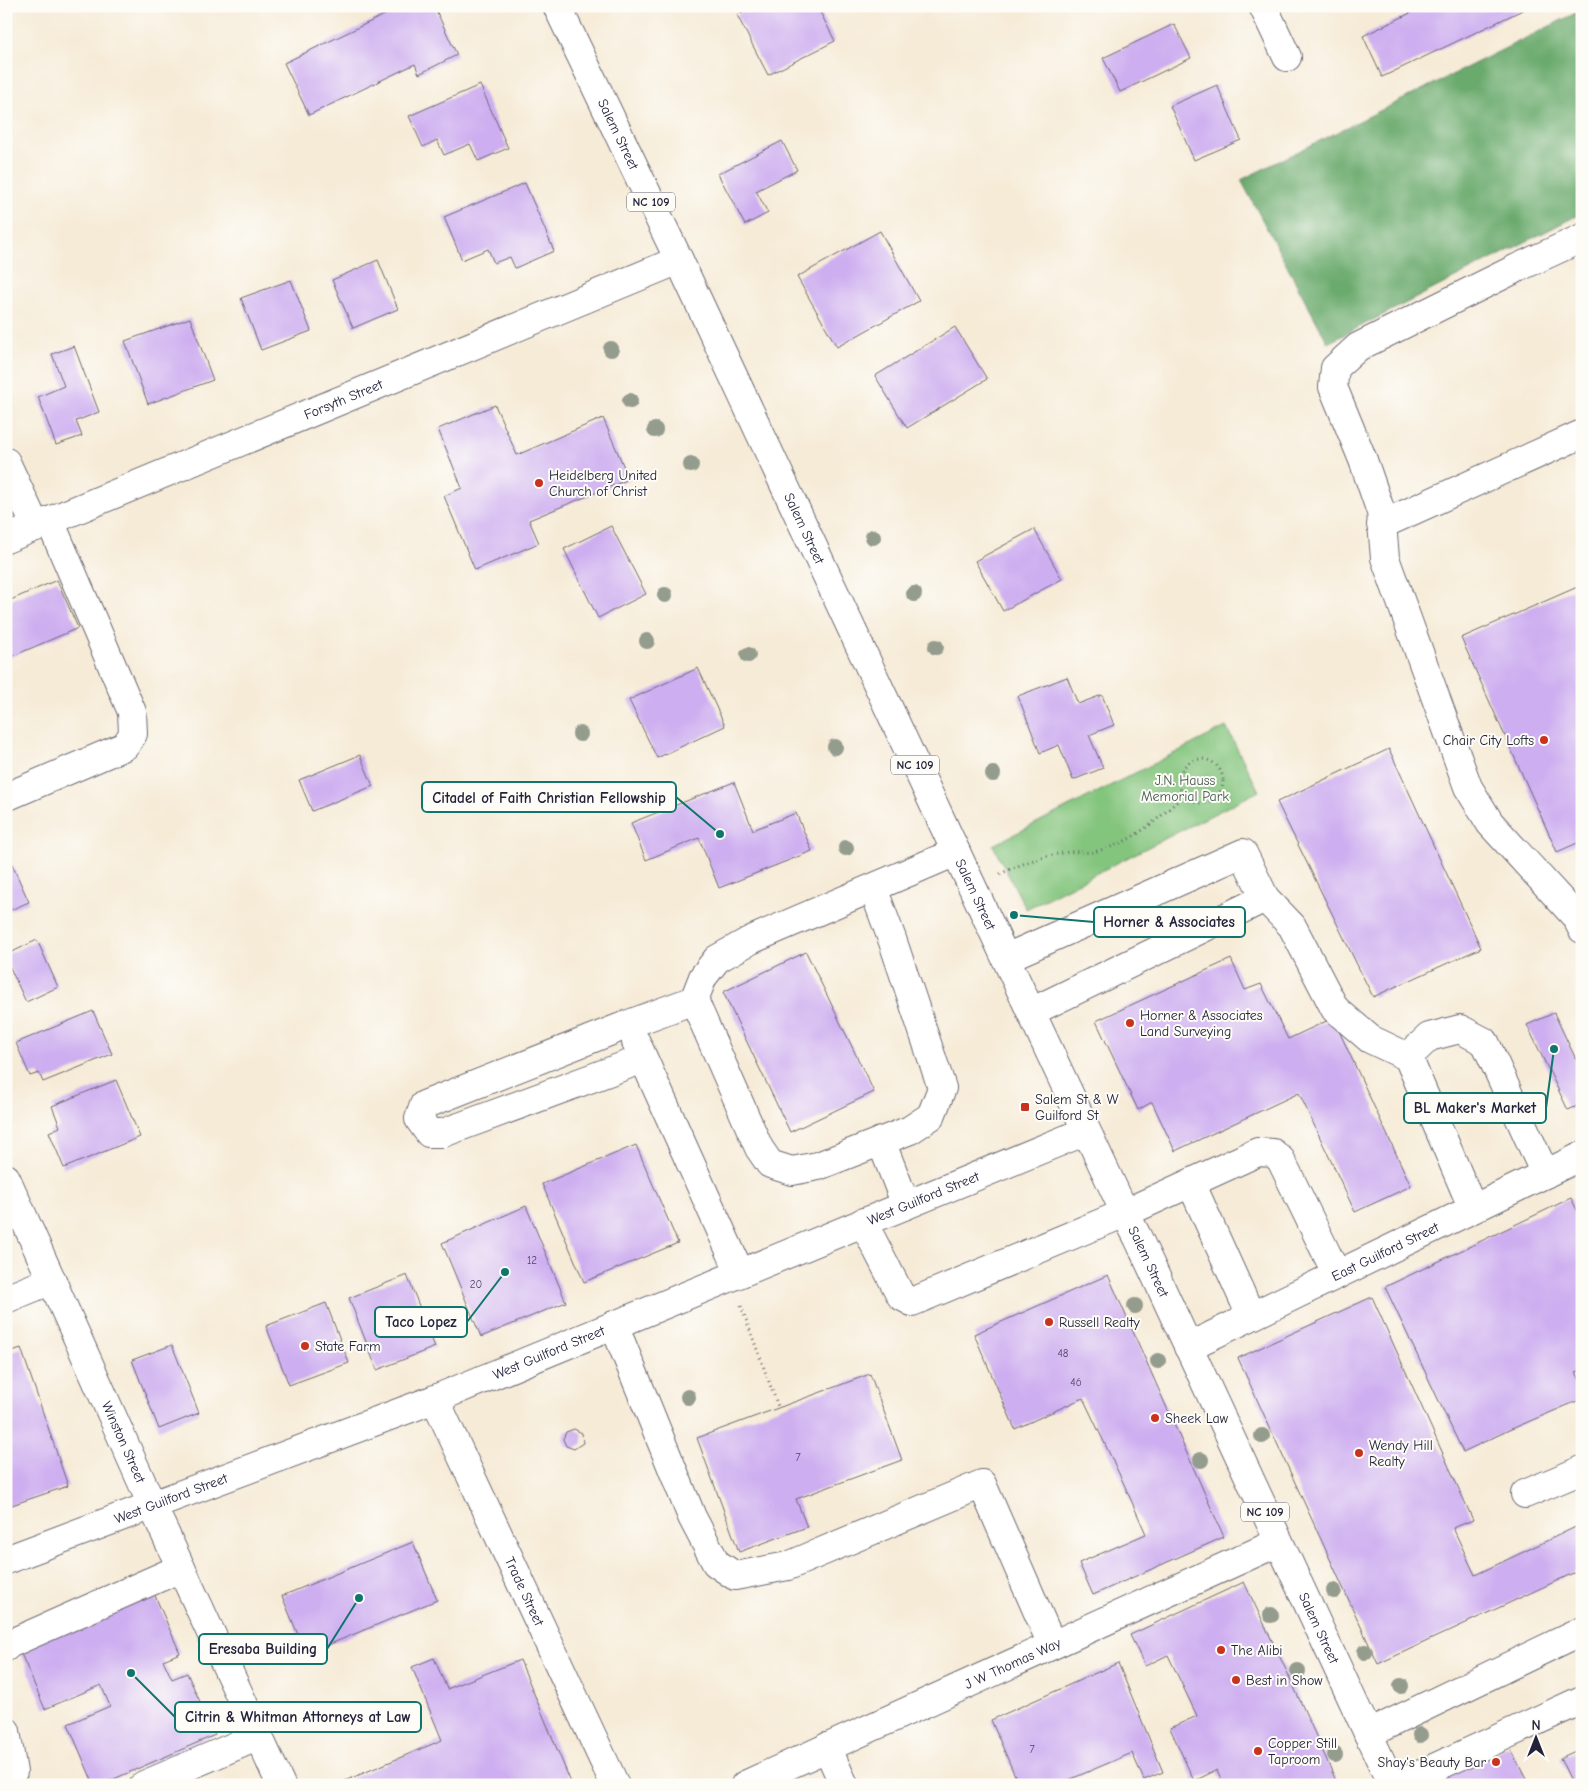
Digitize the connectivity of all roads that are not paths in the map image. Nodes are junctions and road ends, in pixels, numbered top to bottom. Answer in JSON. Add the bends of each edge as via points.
{"nodes":[{"id":1,"x":557,"y":6,"type":"edge"},
{"id":2,"x":1263,"y":6,"type":"edge"},
{"id":3,"x":1287,"y":57,"type":"dead end"},
{"id":4,"x":1582,"y":238,"type":"edge"},
{"id":5,"x":679,"y":260,"type":"junction"},
{"id":6,"x":1582,"y":434,"type":"edge"},
{"id":7,"x":6,"y":462,"type":"edge"},
{"id":8,"x":43,"y":524,"type":"junction"},
{"id":9,"x":1382,"y":525,"type":"junction"},
{"id":10,"x":6,"y":539,"type":"edge"},
{"id":11,"x":6,"y":796,"type":"edge"},
{"id":12,"x":956,"y":852,"type":"junction"},
{"id":13,"x":873,"y":888,"type":"junction"},
{"id":14,"x":1265,"y":898,"type":"junction"},
{"id":15,"x":1582,"y":930,"type":"edge"},
{"id":16,"x":1006,"y":958,"type":"junction"},
{"id":17,"x":694,"y":1000,"type":"junction"},
{"id":18,"x":1031,"y":1012,"type":"junction"},
{"id":19,"x":629,"y":1024,"type":"junction"},
{"id":20,"x":1408,"y":1057,"type":"junction"},
{"id":21,"x":643,"y":1059,"type":"junction"},
{"id":22,"x":1086,"y":1130,"type":"junction"},
{"id":23,"x":881,"y":1141,"type":"junction"},
{"id":24,"x":1582,"y":1156,"type":"edge"},
{"id":25,"x":1545,"y":1174,"type":"junction"},
{"id":26,"x":6,"y":1178,"type":"edge"},
{"id":27,"x":1190,"y":1183,"type":"junction"},
{"id":28,"x":906,"y":1205,"type":"junction"},
{"id":29,"x":1473,"y":1209,"type":"junction"},
{"id":30,"x":1125,"y":1214,"type":"junction"},
{"id":31,"x":863,"y":1222,"type":"junction"},
{"id":32,"x":736,"y":1275,"type":"junction"},
{"id":33,"x":1337,"y":1275,"type":"junction"},
{"id":34,"x":52,"y":1280,"type":"junction"},
{"id":35,"x":6,"y":1300,"type":"edge"},
{"id":36,"x":1251,"y":1316,"type":"junction"},
{"id":37,"x":614,"y":1325,"type":"junction"},
{"id":38,"x":1188,"y":1347,"type":"junction"},
{"id":39,"x":435,"y":1399,"type":"junction"},
{"id":40,"x":1582,"y":1470,"type":"edge"},
{"id":41,"x":1525,"y":1494,"type":"dead end"},
{"id":42,"x":152,"y":1504,"type":"junction"},
{"id":43,"x":1279,"y":1542,"type":"junction"},
{"id":44,"x":6,"y":1560,"type":"edge"},
{"id":45,"x":181,"y":1568,"type":"junction"},
{"id":46,"x":1582,"y":1631,"type":"edge"},
{"id":47,"x":1052,"y":1645,"type":"junction"},
{"id":48,"x":6,"y":1647,"type":"edge"},
{"id":49,"x":1582,"y":1700,"type":"edge"},
{"id":50,"x":6,"y":1731,"type":"edge"},
{"id":51,"x":1368,"y":1734,"type":"junction"},
{"id":52,"x":258,"y":1736,"type":"junction"},
{"id":53,"x":827,"y":1747,"type":"junction"},
{"id":54,"x":12,"y":1777,"type":"edge"},
{"id":55,"x":144,"y":1785,"type":"edge"},
{"id":56,"x":281,"y":1785,"type":"edge"},
{"id":57,"x":615,"y":1785,"type":"edge"},
{"id":58,"x":745,"y":1785,"type":"edge"},
{"id":59,"x":844,"y":1785,"type":"edge"},
{"id":60,"x":1392,"y":1785,"type":"edge"},
{"id":61,"x":1397,"y":1785,"type":"edge"}],
"edges":[{"from":1,"to":5,"type":"street","name":"Salem Street","number":"NC 109"},
{"from":2,"to":3,"type":"street"},
{"from":4,"to":9,"type":"street","via":[[1358,347],[1335,368],[1332,388],[1363,460],[1381,512]]},
{"from":5,"to":8,"type":"street","name":"Forsyth Street"},
{"from":5,"to":12,"type":"street","name":"Salem Street","number":"NC 109"},
{"from":6,"to":9,"type":"street"},
{"from":7,"to":8,"type":"street"},
{"from":8,"to":10,"type":"street","name":"Forsyth Street"},
{"from":8,"to":11,"type":"street","via":[[132,712],[133,734],[125,746]]},
{"from":9,"to":15,"type":"street","via":[[1385,558],[1468,787],[1490,823],[1576,917]]},
{"from":12,"to":13,"type":"street"},
{"from":12,"to":16,"type":"street","name":"Salem Street","number":"NC 109"},
{"from":13,"to":17,"type":"street","via":[[751,940],[717,959],[703,977]]},
{"from":13,"to":23,"type":"street","via":[[942,1088],[931,1116],[910,1130]]},
{"from":14,"to":16,"type":"street","via":[[1242,853]]},
{"from":14,"to":18,"type":"street"},
{"from":14,"to":20,"type":"street","via":[[1292,926],[1335,1009],[1370,1040]]},
{"from":16,"to":18,"type":"street","name":"Salem Street","number":"NC 109"},
{"from":17,"to":19,"type":"street"},
{"from":17,"to":23,"type":"street","via":[[759,1148],[770,1164],[792,1171],[818,1166]]},
{"from":18,"to":22,"type":"street","name":"Salem Street","number":"NC 109"},
{"from":19,"to":21,"type":"street"},
{"from":19,"to":21,"type":"street","via":[[424,1105],[419,1119],[429,1133],[443,1133]]},
{"from":20,"to":25,"type":"street","via":[[1429,1037],[1460,1029],[1485,1042]]},
{"from":20,"to":29,"type":"street"},
{"from":21,"to":32,"type":"street"},
{"from":22,"to":28,"type":"street","name":"West Guilford Street"},
{"from":22,"to":30,"type":"street","name":"Salem Street","number":"NC 109"},
{"from":23,"to":28,"type":"street"},
{"from":24,"to":25,"type":"street","name":"East Guilford Street"},
{"from":25,"to":29,"type":"street","name":"East Guilford Street"},
{"from":26,"to":34,"type":"street","name":"Winston Street"},
{"from":27,"to":30,"type":"street"},
{"from":27,"to":33,"type":"street","via":[[1258,1152],[1272,1153],[1281,1160]]},
{"from":27,"to":36,"type":"street"},
{"from":28,"to":31,"type":"street","name":"West Guilford Street"},
{"from":29,"to":33,"type":"street","name":"East Guilford Street"},
{"from":30,"to":31,"type":"street","via":[[912,1302],[901,1296]]},
{"from":30,"to":38,"type":"street","name":"Salem Street","number":"NC 109"},
{"from":31,"to":32,"type":"street","name":"West Guilford Street"},
{"from":32,"to":37,"type":"street","name":"West Guilford Street"},
{"from":33,"to":36,"type":"street","name":"East Guilford Street"},
{"from":34,"to":35,"type":"street"},
{"from":34,"to":42,"type":"street","name":"Winston Street"},
{"from":36,"to":38,"type":"street","name":"East Guilford Street"},
{"from":37,"to":39,"type":"street","name":"West Guilford Street"},
{"from":37,"to":47,"type":"street","via":[[678,1486],[716,1563],[735,1576],[788,1566],[982,1484]]},
{"from":38,"to":43,"type":"street","name":"Salem Street","number":"NC 109"},
{"from":39,"to":42,"type":"street","name":"West Guilford Street"},
{"from":39,"to":57,"type":"street","name":"Trade Street"},
{"from":40,"to":41,"type":"street"},
{"from":42,"to":44,"type":"street","name":"West Guilford Street"},
{"from":42,"to":45,"type":"street","name":"Winston Street"},
{"from":43,"to":47,"type":"street","name":"J W Thomas Way"},
{"from":43,"to":51,"type":"street","name":"Salem Street","number":"NC 109"},
{"from":45,"to":48,"type":"street"},
{"from":45,"to":52,"type":"street","name":"Winston Street"},
{"from":46,"to":51,"type":"street"},
{"from":47,"to":53,"type":"street","name":"J W Thomas Way"},
{"from":49,"to":61,"type":"street"},
{"from":50,"to":54,"type":"street"},
{"from":51,"to":60,"type":"street","name":"Salem Street","number":"NC 109"},
{"from":52,"to":55,"type":"street"},
{"from":52,"to":56,"type":"street","name":"Winston Street"},
{"from":53,"to":58,"type":"street","name":"J W Thomas Way"},
{"from":53,"to":59,"type":"street"}]}
